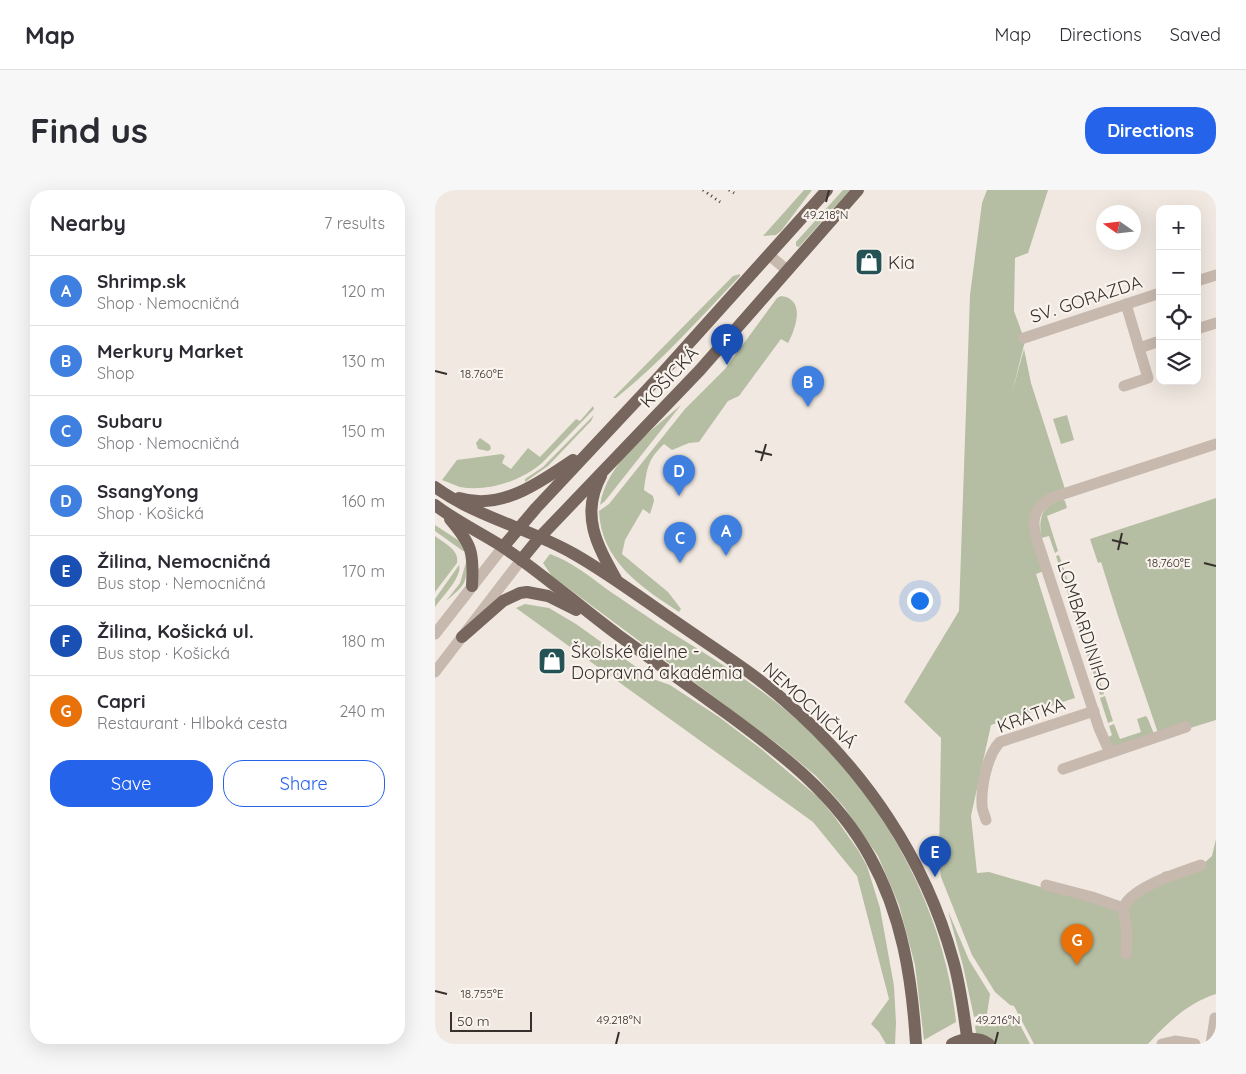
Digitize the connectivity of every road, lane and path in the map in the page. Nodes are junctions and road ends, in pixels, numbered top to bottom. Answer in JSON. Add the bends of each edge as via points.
{"nodes":[{"id":1,"x":827,"y":190,"type":"edge"},
{"id":2,"x":859,"y":190,"type":"edge"},
{"id":3,"x":769,"y":255,"type":"junction"},
{"id":4,"x":787,"y":270,"type":"junction"},
{"id":5,"x":1216,"y":275,"type":"edge"},
{"id":6,"x":1201,"y":280,"type":"edge"},
{"id":7,"x":1156,"y":294,"type":"edge"},
{"id":8,"x":1127,"y":304,"type":"junction"},
{"id":9,"x":1216,"y":322,"type":"edge"},
{"id":10,"x":1201,"y":328,"type":"edge"},
{"id":11,"x":1024,"y":338,"type":"dead end"},
{"id":12,"x":1156,"y":342,"type":"edge"},
{"id":13,"x":1139,"y":348,"type":"junction"},
{"id":14,"x":1124,"y":386,"type":"dead end"},
{"id":15,"x":1216,"y":444,"type":"edge"},
{"id":16,"x":591,"y":448,"type":"junction"},
{"id":17,"x":605,"y":468,"type":"junction"},
{"id":18,"x":439,"y":490,"type":"edge"},
{"id":19,"x":439,"y":508,"type":"edge"},
{"id":20,"x":517,"y":529,"type":"junction"},
{"id":21,"x":539,"y":538,"type":"junction"},
{"id":22,"x":503,"y":547,"type":"junction"},
{"id":23,"x":521,"y":560,"type":"junction"},
{"id":24,"x":617,"y":582,"type":"junction"},
{"id":25,"x":472,"y":586,"type":"junction"},
{"id":26,"x":598,"y":620,"type":"junction"},
{"id":27,"x":435,"y":634,"type":"edge"},
{"id":28,"x":462,"y":637,"type":"junction"},
{"id":29,"x":435,"y":672,"type":"edge"},
{"id":30,"x":1094,"y":711,"type":"junction"},
{"id":31,"x":1186,"y":727,"type":"dead end"},
{"id":32,"x":1110,"y":753,"type":"junction"},
{"id":33,"x":1063,"y":769,"type":"dead end"},
{"id":34,"x":986,"y":820,"type":"dead end"},
{"id":35,"x":1201,"y":865,"type":"dead end"},
{"id":36,"x":1046,"y":886,"type":"dead end"},
{"id":37,"x":1123,"y":908,"type":"junction"},
{"id":38,"x":1126,"y":954,"type":"dead end"},
{"id":39,"x":1215,"y":1018,"type":"edge"},
{"id":40,"x":916,"y":1042,"type":"edge"},
{"id":41,"x":952,"y":1044,"type":"edge"},
{"id":42,"x":968,"y":1044,"type":"edge"},
{"id":43,"x":989,"y":1044,"type":"edge"},
{"id":44,"x":1162,"y":1044,"type":"edge"},
{"id":45,"x":1195,"y":1044,"type":"edge"},
{"id":46,"x":1211,"y":1044,"type":"edge"}],
"edges":[{"from":1,"to":3,"type":"main road","name":"KOŠICKÁ"},
{"from":2,"to":4,"type":"main road","name":"KOŠICKÁ"},
{"from":3,"to":4,"type":"street"},
{"from":3,"to":16,"type":"main road","name":"KOŠICKÁ"},
{"from":4,"to":17,"type":"main road","name":"KOŠICKÁ","via":[[700,370]]},
{"from":5,"to":6,"type":"street"},
{"from":7,"to":8,"type":"street","name":"SV. GORAZDA"},
{"from":8,"to":11,"type":"street","name":"SV. GORAZDA"},
{"from":8,"to":13,"type":"street"},
{"from":9,"to":10,"type":"street"},
{"from":12,"to":13,"type":"street"},
{"from":13,"to":14,"type":"street","via":[[1148,378]]},
{"from":15,"to":30,"type":"street","name":"LOMBARDINIHO","via":[[1051,498],[1038,508],[1033,526]]},
{"from":16,"to":18,"type":"main road","via":[[530,489],[513,495],[482,501],[465,500]]},
{"from":16,"to":20,"type":"main road","name":"KOŠICKÁ"},
{"from":17,"to":21,"type":"main road","name":"KOŠICKÁ"},
{"from":17,"to":24,"type":"main road","via":[[594,498],[592,522],[596,541]]},
{"from":18,"to":20,"type":"main road","name":"NEMOCNIČNÁ","via":[[465,506]]},
{"from":19,"to":22,"type":"main road"},
{"from":19,"to":25,"type":"main road","via":[[469,544],[473,560]]},
{"from":20,"to":21,"type":"main road","name":"NEMOCNIČNÁ"},
{"from":20,"to":22,"type":"main road","name":"KOŠICKÁ"},
{"from":21,"to":23,"type":"main road","name":"KOŠICKÁ"},
{"from":21,"to":24,"type":"main road","name":"NEMOCNIČNÁ","via":[[574,554]]},
{"from":22,"to":23,"type":"main road"},
{"from":22,"to":25,"type":"street"},
{"from":23,"to":26,"type":"main road"},
{"from":23,"to":28,"type":"street"},
{"from":24,"to":42,"type":"main road","name":"NEMOCNIČNÁ","via":[[784,700],[824,737],[865,784],[903,841],[934,904],[953,961]]},
{"from":25,"to":27,"type":"street"},
{"from":26,"to":28,"type":"main road","via":[[547,596],[527,592],[503,601]]},
{"from":26,"to":40,"type":"main road","via":[[782,756],[840,811],[870,857],[892,906],[909,976]]},
{"from":28,"to":29,"type":"street"},
{"from":30,"to":32,"type":"street","name":"LOMBARDINIHO"},
{"from":30,"to":34,"type":"street","name":"KRÁTKA","via":[[1000,742],[994,748],[989,757],[983,792],[982,807]]},
{"from":31,"to":32,"type":"street"},
{"from":32,"to":33,"type":"street"},
{"from":35,"to":37,"type":"street","via":[[1152,883],[1126,901]]},
{"from":36,"to":37,"type":"street"},
{"from":37,"to":38,"type":"street"},
{"from":39,"to":46,"type":"street"},
{"from":41,"to":43,"type":"main road","via":[[973,1038]]},
{"from":44,"to":45,"type":"street","via":[[1175,1041]]}]}
